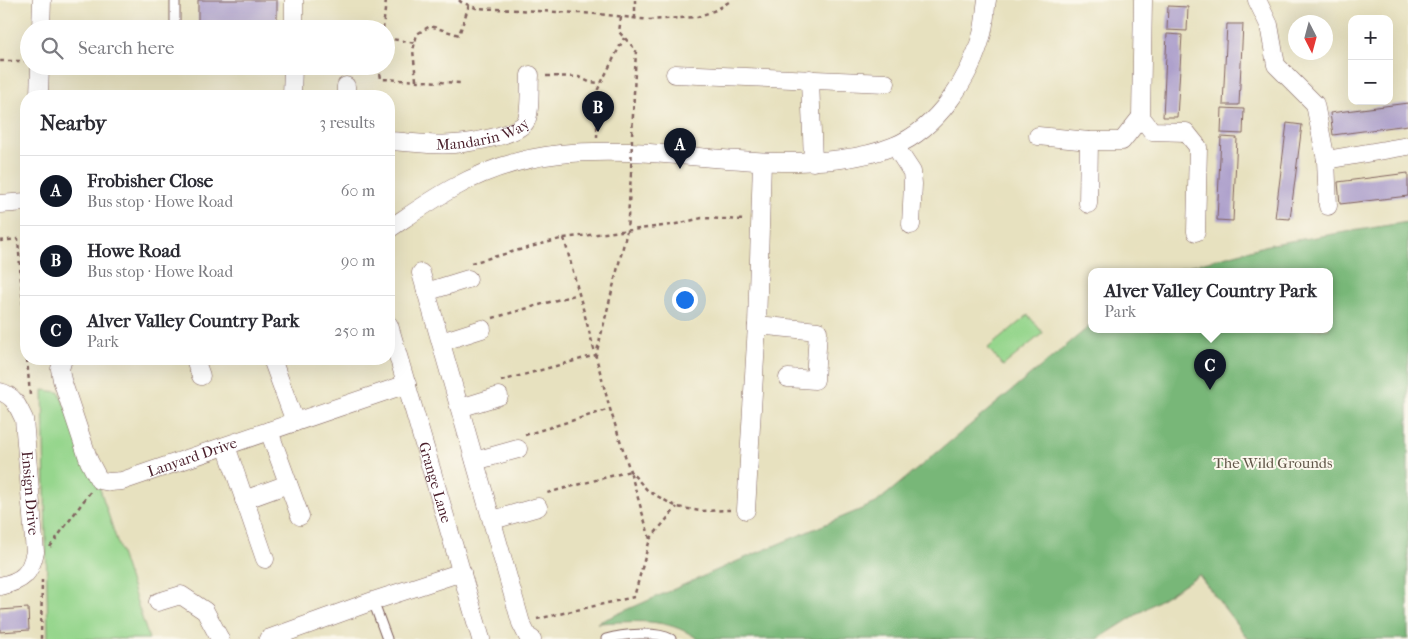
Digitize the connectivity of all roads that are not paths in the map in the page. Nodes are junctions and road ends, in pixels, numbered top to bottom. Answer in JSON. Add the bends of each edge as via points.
{"nodes":[{"id":1,"x":42,"y":0,"type":"edge"},
{"id":2,"x":175,"y":0,"type":"edge"},
{"id":3,"x":294,"y":0,"type":"edge"},
{"id":4,"x":987,"y":0,"type":"edge"},
{"id":5,"x":1143,"y":0,"type":"edge"},
{"id":6,"x":1257,"y":0,"type":"edge"},
{"id":7,"x":41,"y":20,"type":"edge"},
{"id":8,"x":174,"y":20,"type":"edge"},
{"id":9,"x":294,"y":20,"type":"edge"},
{"id":10,"x":675,"y":74,"type":"dead end"},
{"id":11,"x":40,"y":75,"type":"edge"},
{"id":12,"x":293,"y":75,"type":"edge"},
{"id":13,"x":530,"y":75,"type":"road end"},
{"id":14,"x":810,"y":79,"type":"junction"},
{"id":15,"x":886,"y":83,"type":"dead end"},
{"id":16,"x":39,"y":90,"type":"edge"},
{"id":17,"x":292,"y":90,"type":"edge"},
{"id":18,"x":1141,"y":117,"type":"junction"},
{"id":19,"x":1038,"y":136,"type":"dead end"},
{"id":20,"x":1089,"y":141,"type":"junction"},
{"id":21,"x":395,"y":142,"type":"edge"},
{"id":22,"x":895,"y":146,"type":"junction"},
{"id":23,"x":1408,"y":146,"type":"edge"},
{"id":24,"x":1326,"y":160,"type":"junction"},
{"id":25,"x":762,"y":162,"type":"junction"},
{"id":26,"x":814,"y":162,"type":"junction"},
{"id":27,"x":20,"y":202,"type":"edge"},
{"id":28,"x":0,"y":204,"type":"edge"},
{"id":29,"x":1088,"y":204,"type":"dead end"},
{"id":30,"x":1328,"y":206,"type":"dead end"},
{"id":31,"x":395,"y":225,"type":"edge"},
{"id":32,"x":911,"y":225,"type":"dead end"},
{"id":33,"x":1196,"y":232,"type":"dead end"},
{"id":34,"x":420,"y":273,"type":"dead end"},
{"id":35,"x":468,"y":279,"type":"road end"},
{"id":36,"x":426,"y":292,"type":"junction"},
{"id":37,"x":757,"y":325,"type":"junction"},
{"id":38,"x":482,"y":329,"type":"road end"},
{"id":39,"x":440,"y":342,"type":"junction"},
{"id":40,"x":395,"y":345,"type":"edge"},
{"id":41,"x":61,"y":365,"type":"edge"},
{"id":42,"x":197,"y":365,"type":"edge"},
{"id":43,"x":274,"y":365,"type":"edge"},
{"id":44,"x":201,"y":376,"type":"dead end"},
{"id":45,"x":788,"y":378,"type":"dead end"},
{"id":46,"x":407,"y":384,"type":"junction"},
{"id":47,"x":0,"y":392,"type":"edge"},
{"id":48,"x":499,"y":396,"type":"road end"},
{"id":49,"x":460,"y":408,"type":"junction"},
{"id":50,"x":295,"y":422,"type":"junction"},
{"id":51,"x":269,"y":431,"type":"junction"},
{"id":52,"x":226,"y":446,"type":"junction"},
{"id":53,"x":518,"y":449,"type":"road end"},
{"id":54,"x":475,"y":461,"type":"junction"},
{"id":55,"x":288,"y":484,"type":"junction"},
{"id":56,"x":244,"y":500,"type":"junction"},
{"id":57,"x":538,"y":507,"type":"road end"},
{"id":58,"x":746,"y":510,"type":"road end"},
{"id":59,"x":300,"y":516,"type":"dead end"},
{"id":60,"x":493,"y":520,"type":"junction"},
{"id":61,"x":265,"y":559,"type":"dead end"},
{"id":62,"x":462,"y":572,"type":"junction"},
{"id":63,"x":0,"y":586,"type":"edge"},
{"id":64,"x":373,"y":601,"type":"junction"},
{"id":65,"x":158,"y":602,"type":"dead end"},
{"id":66,"x":220,"y":639,"type":"edge"},
{"id":67,"x":268,"y":639,"type":"edge"},
{"id":68,"x":387,"y":639,"type":"edge"},
{"id":69,"x":481,"y":639,"type":"edge"},
{"id":70,"x":532,"y":639,"type":"edge"},
{"id":71,"x":606,"y":639,"type":"edge"},
{"id":72,"x":671,"y":639,"type":"edge"}],
"edges":[{"from":1,"to":7,"type":"street"},
{"from":2,"to":8,"type":"lane"},
{"from":3,"to":9,"type":"street"},
{"from":4,"to":22,"type":"street","via":[[983,33],[962,84],[943,110],[921,130]]},
{"from":5,"to":18,"type":"street"},
{"from":6,"to":24,"type":"street","via":[[1269,25],[1276,65],[1315,104]]},
{"from":10,"to":14,"type":"street"},
{"from":11,"to":16,"type":"street"},
{"from":12,"to":17,"type":"street"},
{"from":13,"to":21,"type":"street","name":"Mandarin Way","via":[[528,116],[526,123],[516,130],[454,144]]},
{"from":14,"to":15,"type":"street"},
{"from":14,"to":26,"type":"street"},
{"from":18,"to":20,"type":"street","via":[[1122,141]]},
{"from":18,"to":33,"type":"street","via":[[1152,131],[1186,132],[1198,147]]},
{"from":19,"to":20,"type":"street"},
{"from":20,"to":29,"type":"street"},
{"from":22,"to":26,"type":"street","via":[[855,157]]},
{"from":22,"to":32,"type":"street","via":[[912,172]]},
{"from":23,"to":24,"type":"street"},
{"from":24,"to":30,"type":"street"},
{"from":25,"to":26,"type":"street"},
{"from":25,"to":31,"type":"street","via":[[597,151],[530,159],[453,188]]},
{"from":25,"to":37,"type":"street"},
{"from":27,"to":28,"type":"street"},
{"from":34,"to":36,"type":"street"},
{"from":35,"to":36,"type":"street"},
{"from":36,"to":39,"type":"street"},
{"from":37,"to":45,"type":"street","via":[[818,331],[815,380]]},
{"from":37,"to":58,"type":"street"},
{"from":38,"to":39,"type":"street"},
{"from":39,"to":49,"type":"street"},
{"from":40,"to":46,"type":"street","name":"Grange Lane"},
{"from":41,"to":52,"type":"street","name":"Lanyard Drive","via":[[62,380],[89,461],[99,480],[122,481]]},
{"from":42,"to":44,"type":"street"},
{"from":43,"to":50,"type":"street"},
{"from":46,"to":50,"type":"street","name":"Lanyard Drive"},
{"from":46,"to":62,"type":"street","name":"Grange Lane"},
{"from":47,"to":63,"type":"street","name":"Ensign Drive","via":[[16,402],[24,419],[35,552],[32,567],[24,578]]},
{"from":48,"to":49,"type":"street"},
{"from":49,"to":54,"type":"street"},
{"from":50,"to":51,"type":"street","name":"Lanyard Drive"},
{"from":51,"to":52,"type":"street","name":"Lanyard Drive"},
{"from":51,"to":55,"type":"street"},
{"from":52,"to":56,"type":"street"},
{"from":53,"to":54,"type":"street"},
{"from":54,"to":60,"type":"street"},
{"from":55,"to":56,"type":"street"},
{"from":55,"to":59,"type":"street"},
{"from":56,"to":61,"type":"street"},
{"from":57,"to":60,"type":"street"},
{"from":60,"to":70,"type":"street","via":[[521,623]]},
{"from":62,"to":64,"type":"street"},
{"from":62,"to":69,"type":"street","name":"Grange Lane"},
{"from":64,"to":67,"type":"street"},
{"from":64,"to":68,"type":"lane"},
{"from":65,"to":66,"type":"street","via":[[181,595],[205,611]]},
{"from":71,"to":72,"type":"lane","via":[[646,634]]}]}
